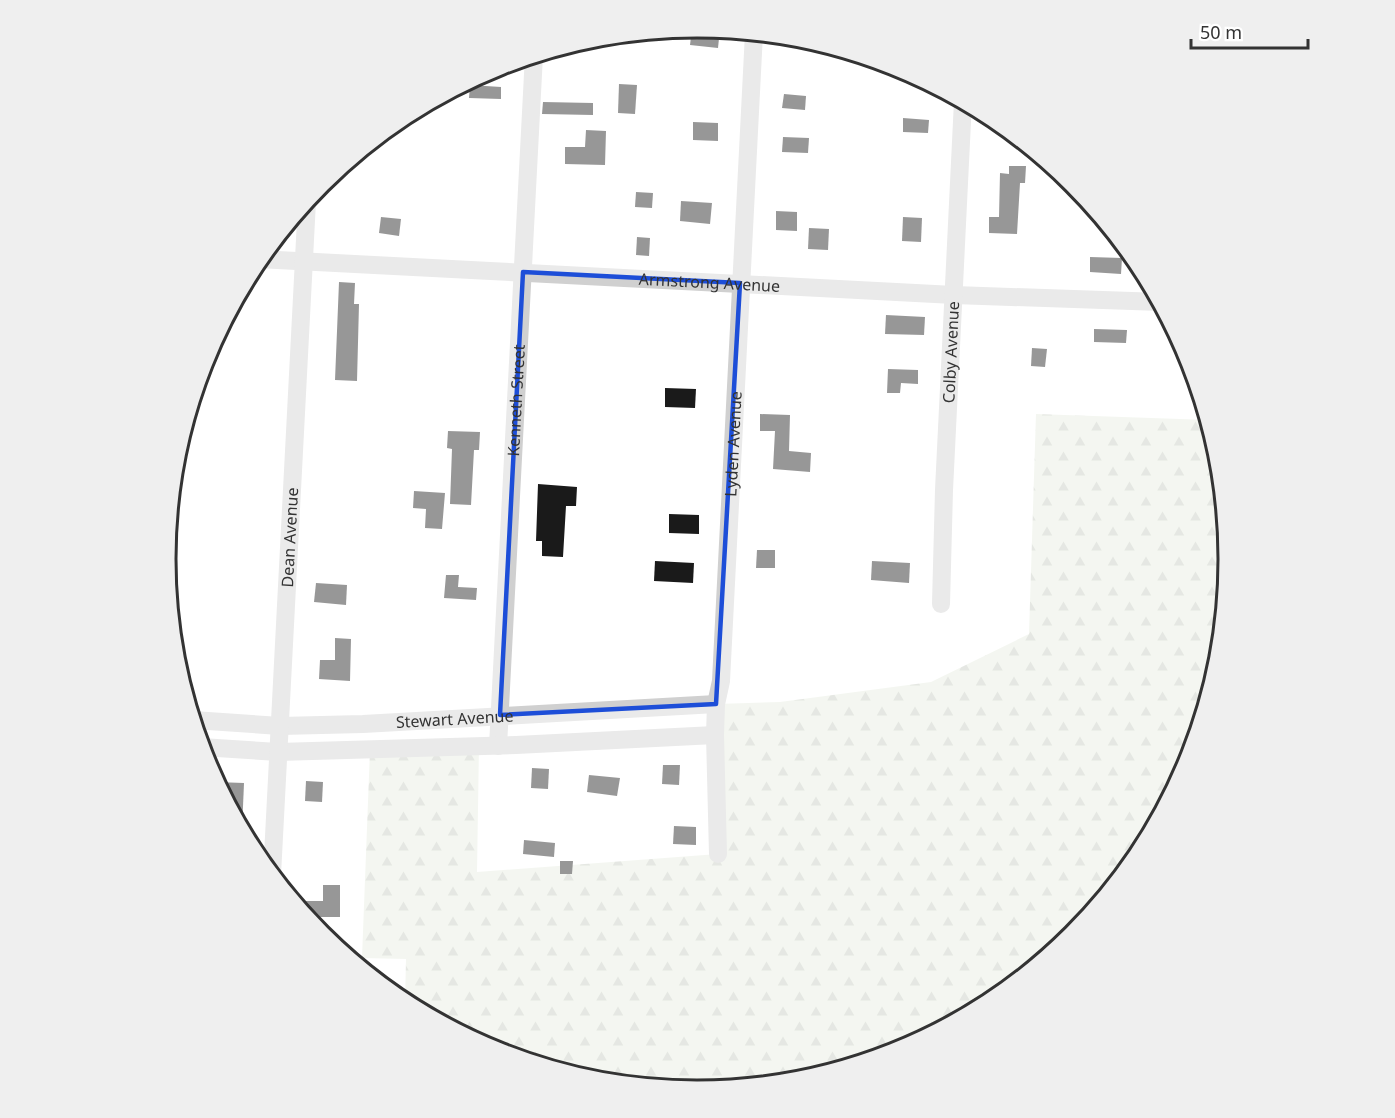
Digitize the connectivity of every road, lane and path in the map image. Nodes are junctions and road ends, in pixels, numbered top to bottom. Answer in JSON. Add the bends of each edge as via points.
{"nodes":[{"id":1,"x":754,"y":41,"type":"edge"},
{"id":2,"x":534,"y":64,"type":"edge"},
{"id":3,"x":963,"y":110,"type":"edge"},
{"id":4,"x":306,"y":214,"type":"edge"},
{"id":5,"x":270,"y":261,"type":"edge"},
{"id":6,"x":303,"y":262,"type":"junction"},
{"id":7,"x":523,"y":272,"type":"junction"},
{"id":8,"x":740,"y":283,"type":"junction"},
{"id":9,"x":954,"y":295,"type":"junction"},
{"id":10,"x":1151,"y":302,"type":"edge"},
{"id":11,"x":941,"y":604,"type":"dead end"},
{"id":12,"x":716,"y":704,"type":"junction"},
{"id":13,"x":500,"y":715,"type":"junction"},
{"id":14,"x":202,"y":721,"type":"edge"},
{"id":15,"x":280,"y":726,"type":"junction"},
{"id":16,"x":715,"y":735,"type":"junction"},
{"id":17,"x":498,"y":746,"type":"junction"},
{"id":18,"x":212,"y":748,"type":"edge"},
{"id":19,"x":278,"y":752,"type":"junction"},
{"id":20,"x":718,"y":854,"type":"dead end"},
{"id":21,"x":273,"y":861,"type":"edge"}],
"edges":[{"from":1,"to":8,"type":"street","name":"Lyden Avenue"},
{"from":2,"to":7,"type":"street","name":"Kenneth Street"},
{"from":3,"to":9,"type":"street","name":"Colby Avenue"},
{"from":4,"to":6,"type":"street","name":"Dean Avenue"},
{"from":5,"to":6,"type":"street","name":"Armstrong Avenue"},
{"from":6,"to":7,"type":"street","name":"Armstrong Avenue"},
{"from":6,"to":15,"type":"street","name":"Dean Avenue"},
{"from":7,"to":8,"type":"street","name":"Armstrong Avenue"},
{"from":7,"to":13,"type":"street","name":"Kenneth Street"},
{"from":8,"to":9,"type":"street","name":"Armstrong Avenue"},
{"from":8,"to":12,"type":"street","name":"Lyden Avenue","via":[[721,681]]},
{"from":9,"to":10,"type":"street","name":"Armstrong Avenue"},
{"from":9,"to":11,"type":"street","name":"Colby Avenue"},
{"from":12,"to":13,"type":"street","name":"Stewart Avenue"},
{"from":12,"to":16,"type":"street","name":"Lyden Avenue"},
{"from":13,"to":15,"type":"street","name":"Stewart Avenue"},
{"from":13,"to":17,"type":"street","name":"Kenneth Street"},
{"from":14,"to":15,"type":"street","name":"Stewart Avenue"},
{"from":15,"to":19,"type":"street","name":"Dean Avenue"},
{"from":16,"to":17,"type":"street","name":"Stewart Avenue"},
{"from":16,"to":20,"type":"street","name":"Lyden Avenue"},
{"from":17,"to":19,"type":"street","name":"Stewart Avenue"},
{"from":18,"to":19,"type":"street","name":"Stewart Avenue"},
{"from":19,"to":21,"type":"street","name":"Dean Avenue"}]}
